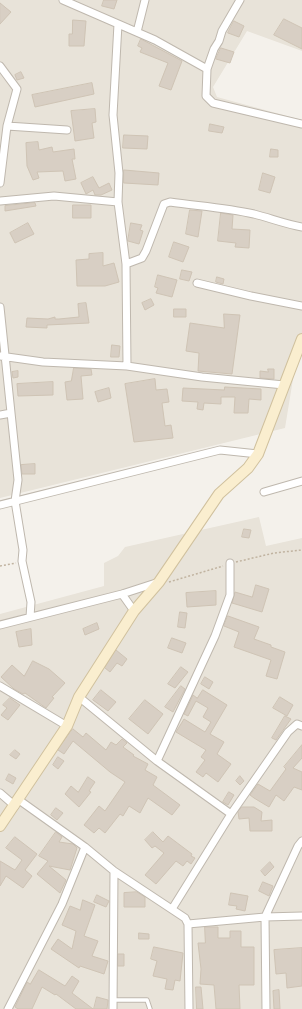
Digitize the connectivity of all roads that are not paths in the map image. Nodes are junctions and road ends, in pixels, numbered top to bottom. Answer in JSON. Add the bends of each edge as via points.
{"nodes":[{"id":1,"x":64,"y":0,"type":"edge"},
{"id":2,"x":146,"y":0,"type":"edge"},
{"id":3,"x":240,"y":0,"type":"edge"},
{"id":4,"x":118,"y":24,"type":"junction"},
{"id":5,"x":137,"y":32,"type":"junction"},
{"id":6,"x":0,"y":66,"type":"edge"},
{"id":7,"x":207,"y":69,"type":"junction"},
{"id":8,"x":302,"y":124,"type":"edge"},
{"id":9,"x":8,"y":126,"type":"junction"},
{"id":10,"x":67,"y":130,"type":"dead end"},
{"id":11,"x":2,"y":153,"type":"edge"},
{"id":12,"x":0,"y":183,"type":"edge"},
{"id":13,"x":0,"y":201,"type":"edge"},
{"id":14,"x":118,"y":202,"type":"junction"},
{"id":15,"x":302,"y":227,"type":"edge"},
{"id":16,"x":126,"y":264,"type":"junction"},
{"id":17,"x":197,"y":283,"type":"dead end"},
{"id":18,"x":302,"y":306,"type":"edge"},
{"id":19,"x":0,"y":307,"type":"edge"},
{"id":20,"x":302,"y":339,"type":"edge"},
{"id":21,"x":3,"y":357,"type":"edge"},
{"id":22,"x":127,"y":366,"type":"junction"},
{"id":23,"x":284,"y":385,"type":"junction"},
{"id":24,"x":11,"y":413,"type":"junction"},
{"id":25,"x":0,"y":414,"type":"edge"},
{"id":26,"x":258,"y":454,"type":"junction"},
{"id":27,"x":302,"y":481,"type":"edge"},
{"id":28,"x":264,"y":492,"type":"dead end"},
{"id":29,"x":15,"y":501,"type":"junction"},
{"id":30,"x":0,"y":505,"type":"edge"},
{"id":31,"x":230,"y":563,"type":"dead end"},
{"id":32,"x":160,"y":582,"type":"junction"},
{"id":33,"x":122,"y":594,"type":"junction"},
{"id":34,"x":134,"y":611,"type":"junction"},
{"id":35,"x":30,"y":617,"type":"junction"},
{"id":36,"x":0,"y":625,"type":"edge"},
{"id":37,"x":0,"y":686,"type":"edge"},
{"id":38,"x":79,"y":697,"type":"junction"},
{"id":39,"x":67,"y":726,"type":"junction"},
{"id":40,"x":302,"y":726,"type":"edge"},
{"id":41,"x":157,"y":760,"type":"junction"},
{"id":42,"x":0,"y":793,"type":"edge"},
{"id":43,"x":17,"y":803,"type":"junction"},
{"id":44,"x":231,"y":814,"type":"junction"},
{"id":45,"x":0,"y":826,"type":"edge"},
{"id":46,"x":302,"y":841,"type":"edge"},
{"id":47,"x":85,"y":847,"type":"junction"},
{"id":48,"x":114,"y":871,"type":"junction"},
{"id":49,"x":172,"y":909,"type":"junction"},
{"id":50,"x":302,"y":916,"type":"edge"},
{"id":51,"x":265,"y":917,"type":"junction"},
{"id":52,"x":188,"y":924,"type":"junction"},
{"id":53,"x":113,"y":1000,"type":"junction"},
{"id":54,"x":8,"y":1009,"type":"edge"},
{"id":55,"x":112,"y":1009,"type":"edge"},
{"id":56,"x":150,"y":1009,"type":"edge"},
{"id":57,"x":189,"y":1009,"type":"edge"},
{"id":58,"x":266,"y":1009,"type":"edge"}],
"edges":[{"from":1,"to":4,"type":"street"},
{"from":2,"to":5,"type":"street"},
{"from":3,"to":7,"type":"street","via":[[222,31]]},
{"from":4,"to":5,"type":"street"},
{"from":4,"to":14,"type":"street","via":[[113,115],[119,173]]},
{"from":5,"to":7,"type":"street"},
{"from":6,"to":9,"type":"street","via":[[17,90]]},
{"from":7,"to":8,"type":"street","via":[[205,92],[213,103]]},
{"from":9,"to":10,"type":"street"},
{"from":9,"to":11,"type":"street"},
{"from":11,"to":12,"type":"street"},
{"from":13,"to":14,"type":"street","via":[[54,196]]},
{"from":14,"to":16,"type":"street"},
{"from":15,"to":16,"type":"street","via":[[220,208],[170,202],[164,204],[142,258]]},
{"from":16,"to":22,"type":"street"},
{"from":17,"to":18,"type":"street"},
{"from":19,"to":21,"type":"street"},
{"from":20,"to":23,"type":"street"},
{"from":21,"to":22,"type":"street","via":[[43,362]]},
{"from":21,"to":24,"type":"street"},
{"from":22,"to":23,"type":"street"},
{"from":23,"to":26,"type":"street"},
{"from":24,"to":25,"type":"street"},
{"from":24,"to":29,"type":"street","via":[[18,480]]},
{"from":26,"to":29,"type":"street","via":[[220,450]]},
{"from":26,"to":32,"type":"street","via":[[248,468],[219,494]]},
{"from":27,"to":28,"type":"street"},
{"from":29,"to":30,"type":"street"},
{"from":29,"to":35,"type":"street","via":[[22,562],[31,602]]},
{"from":31,"to":41,"type":"street","via":[[230,595],[215,636]]},
{"from":32,"to":33,"type":"street"},
{"from":32,"to":34,"type":"street"},
{"from":33,"to":34,"type":"street"},
{"from":33,"to":35,"type":"street"},
{"from":34,"to":38,"type":"street"},
{"from":35,"to":36,"type":"street"},
{"from":37,"to":39,"type":"street"},
{"from":38,"to":39,"type":"street"},
{"from":38,"to":41,"type":"street"},
{"from":39,"to":43,"type":"street"},
{"from":40,"to":44,"type":"street","via":[[297,724],[288,732]]},
{"from":41,"to":44,"type":"street"},
{"from":42,"to":43,"type":"street"},
{"from":43,"to":45,"type":"street"},
{"from":43,"to":47,"type":"street"},
{"from":44,"to":49,"type":"street"},
{"from":46,"to":51,"type":"street"},
{"from":47,"to":48,"type":"street"},
{"from":47,"to":54,"type":"street","via":[[62,904]]},
{"from":48,"to":49,"type":"street"},
{"from":48,"to":53,"type":"street"},
{"from":49,"to":52,"type":"street","via":[[186,918]]},
{"from":50,"to":51,"type":"street"},
{"from":51,"to":52,"type":"street"},
{"from":51,"to":58,"type":"street"},
{"from":52,"to":57,"type":"street"},
{"from":53,"to":55,"type":"street"},
{"from":53,"to":56,"type":"lane","via":[[147,1000]]}]}
